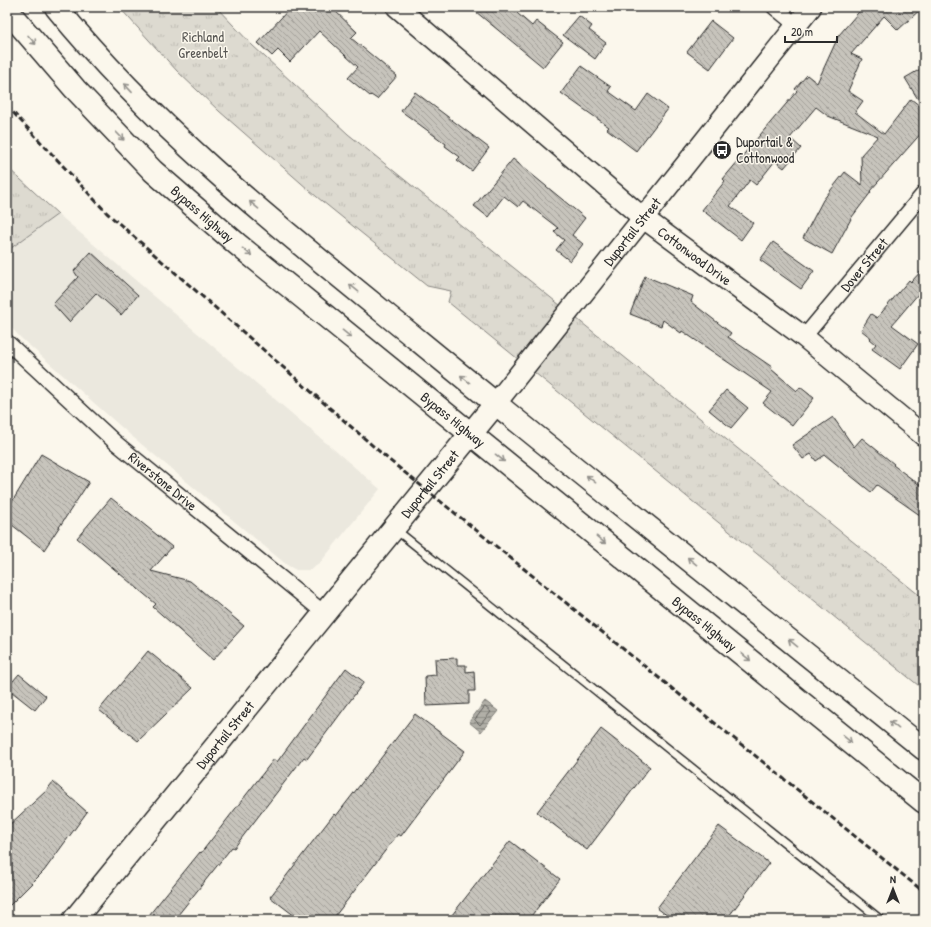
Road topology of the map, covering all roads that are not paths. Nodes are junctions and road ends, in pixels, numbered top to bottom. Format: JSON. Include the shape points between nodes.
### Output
{"nodes":[{"id":1,"x":56,"y":7,"type":"edge"},
{"id":2,"x":397,"y":7,"type":"edge"},
{"id":3,"x":774,"y":7,"type":"edge"},
{"id":4,"x":811,"y":7,"type":"edge"},
{"id":5,"x":7,"y":10,"type":"edge"},
{"id":6,"x":796,"y":25,"type":"junction"},
{"id":7,"x":924,"y":193,"type":"edge"},
{"id":8,"x":642,"y":217,"type":"junction"},
{"id":9,"x":804,"y":337,"type":"junction"},
{"id":10,"x":7,"y":342,"type":"edge"},
{"id":11,"x":496,"y":403,"type":"junction"},
{"id":12,"x":470,"y":434,"type":"junction"},
{"id":13,"x":924,"y":436,"type":"edge"},
{"id":14,"x":394,"y":528,"type":"junction"},
{"id":15,"x":324,"y":613,"type":"junction"},
{"id":16,"x":924,"y":749,"type":"edge"},
{"id":17,"x":924,"y":802,"type":"edge"},
{"id":18,"x":74,"y":920,"type":"edge"},
{"id":19,"x":881,"y":920,"type":"edge"}],
"edges":[{"from":11,"to":1,"type":"main road","one_way":true,"via":[[260,210],[187,146],[134,94]]},
{"from":2,"to":8,"type":"street","name":"Cottonwood Drive"},
{"from":3,"to":6,"type":"street"},
{"from":4,"to":6,"type":"street","name":"Duportail Street"},
{"from":5,"to":12,"type":"main road","name":"Bypass Highway","one_way":true,"via":[[75,89],[153,171],[237,244]]},
{"from":6,"to":8,"type":"street","name":"Duportail Street"},
{"from":7,"to":9,"type":"street","name":"Dover Street"},
{"from":8,"to":9,"type":"street","name":"Cottonwood Drive"},
{"from":8,"to":11,"type":"street","name":"Duportail Street"},
{"from":9,"to":13,"type":"street","name":"Cottonwood Drive"},
{"from":10,"to":15,"type":"street","name":"Riverstone Drive","via":[[116,443]]},
{"from":11,"to":12,"type":"main road","name":"Duportail Street"},
{"from":16,"to":11,"type":"main road","one_way":true},
{"from":12,"to":14,"type":"main road","name":"Duportail Street"},
{"from":12,"to":17,"type":"main road","name":"Bypass Highway","one_way":true},
{"from":14,"to":15,"type":"main road","name":"Duportail Street"},
{"from":14,"to":19,"type":"lane"},
{"from":15,"to":18,"type":"main road","name":"Duportail Street"}]}
